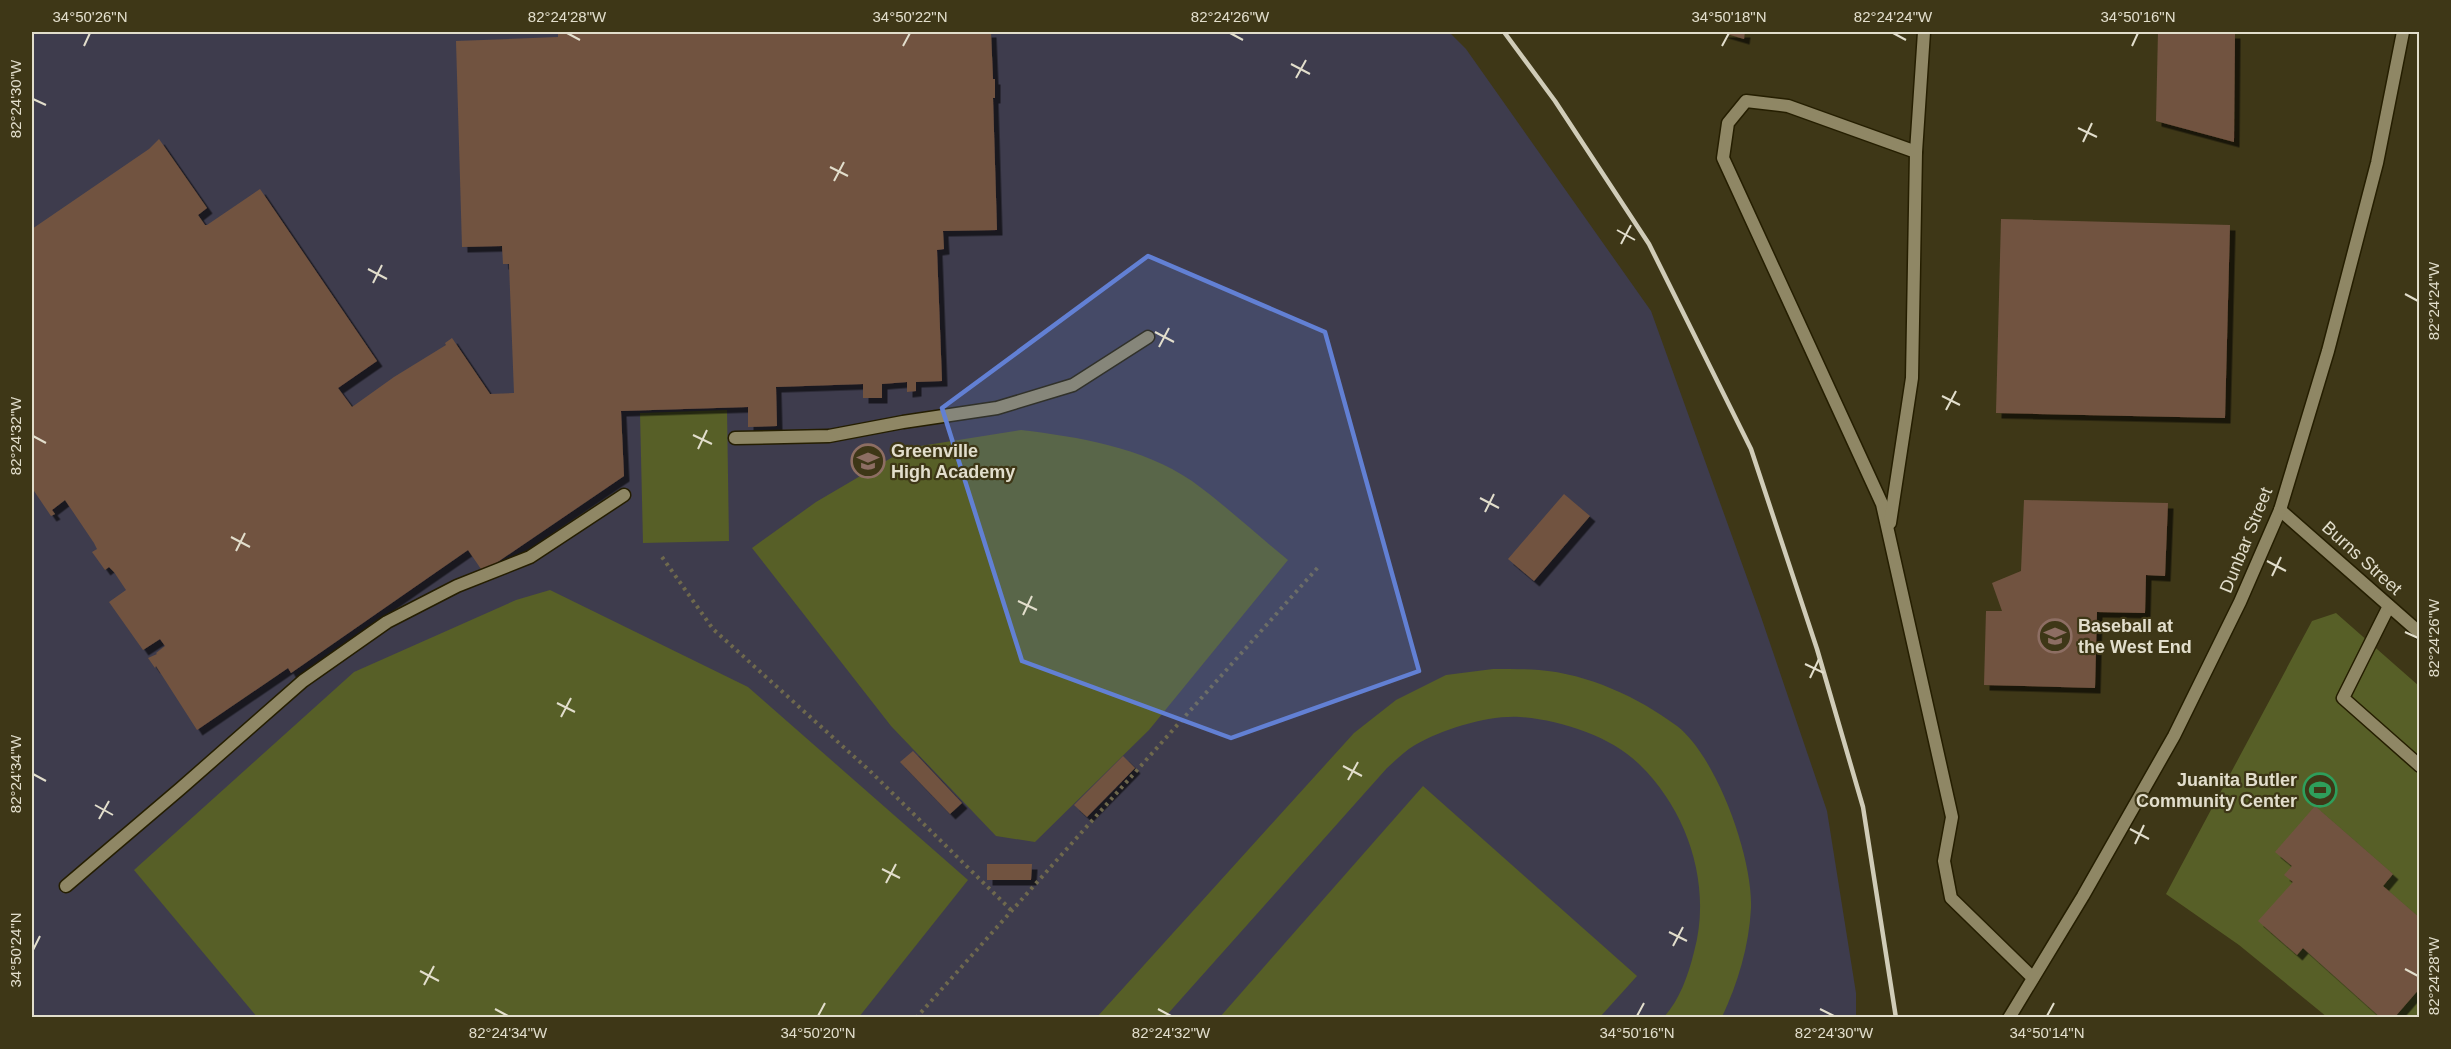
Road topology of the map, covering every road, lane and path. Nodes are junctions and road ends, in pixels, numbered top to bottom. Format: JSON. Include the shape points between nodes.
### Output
{"nodes":[{"id":1,"x":1924,"y":32,"type":"edge"},
{"id":2,"x":2403,"y":32,"type":"edge"},
{"id":3,"x":1916,"y":152,"type":"junction"},
{"id":4,"x":1148,"y":338,"type":"dead end"},
{"id":5,"x":735,"y":438,"type":"dead end"},
{"id":6,"x":624,"y":495,"type":"dead end"},
{"id":7,"x":2280,"y":510,"type":"junction"},
{"id":8,"x":1888,"y":530,"type":"junction"},
{"id":9,"x":662,"y":557,"type":"dead end"},
{"id":10,"x":1320,"y":565,"type":"dead end"},
{"id":11,"x":2389,"y":606,"type":"junction"},
{"id":12,"x":2420,"y":633,"type":"edge"},
{"id":13,"x":2420,"y":766,"type":"edge"},
{"id":14,"x":66,"y":885,"type":"dead end"},
{"id":15,"x":1012,"y":911,"type":"junction"},
{"id":16,"x":2033,"y":978,"type":"junction"},
{"id":17,"x":916,"y":1017,"type":"edge"},
{"id":18,"x":2009,"y":1017,"type":"edge"}],
"edges":[{"from":1,"to":3,"type":"street"},
{"from":2,"to":7,"type":"street","name":"Dunbar Street","via":[[2366,208]]},
{"from":3,"to":8,"type":"street","via":[[1912,378]]},
{"from":3,"to":8,"type":"street","via":[[1788,106],[1746,101],[1728,123],[1723,158],[1882,504]]},
{"from":4,"to":5,"type":"street","via":[[1073,385],[997,408],[829,436]]},
{"from":6,"to":14,"type":"street","via":[[530,557],[457,586],[387,622],[303,681]]},
{"from":7,"to":11,"type":"street","name":"Burns Street"},
{"from":7,"to":16,"type":"street","name":"Dunbar Street","via":[[2174,736]]},
{"from":8,"to":16,"type":"street","via":[[1952,817],[1944,861],[1951,898]]},
{"from":9,"to":15,"type":"path","via":[[712,629],[870,771]]},
{"from":10,"to":15,"type":"path"},
{"from":11,"to":12,"type":"street","name":"Burns Street"},
{"from":11,"to":13,"type":"street","via":[[2343,698]]},
{"from":15,"to":17,"type":"path"},
{"from":16,"to":18,"type":"street","name":"Dunbar Street"}]}
